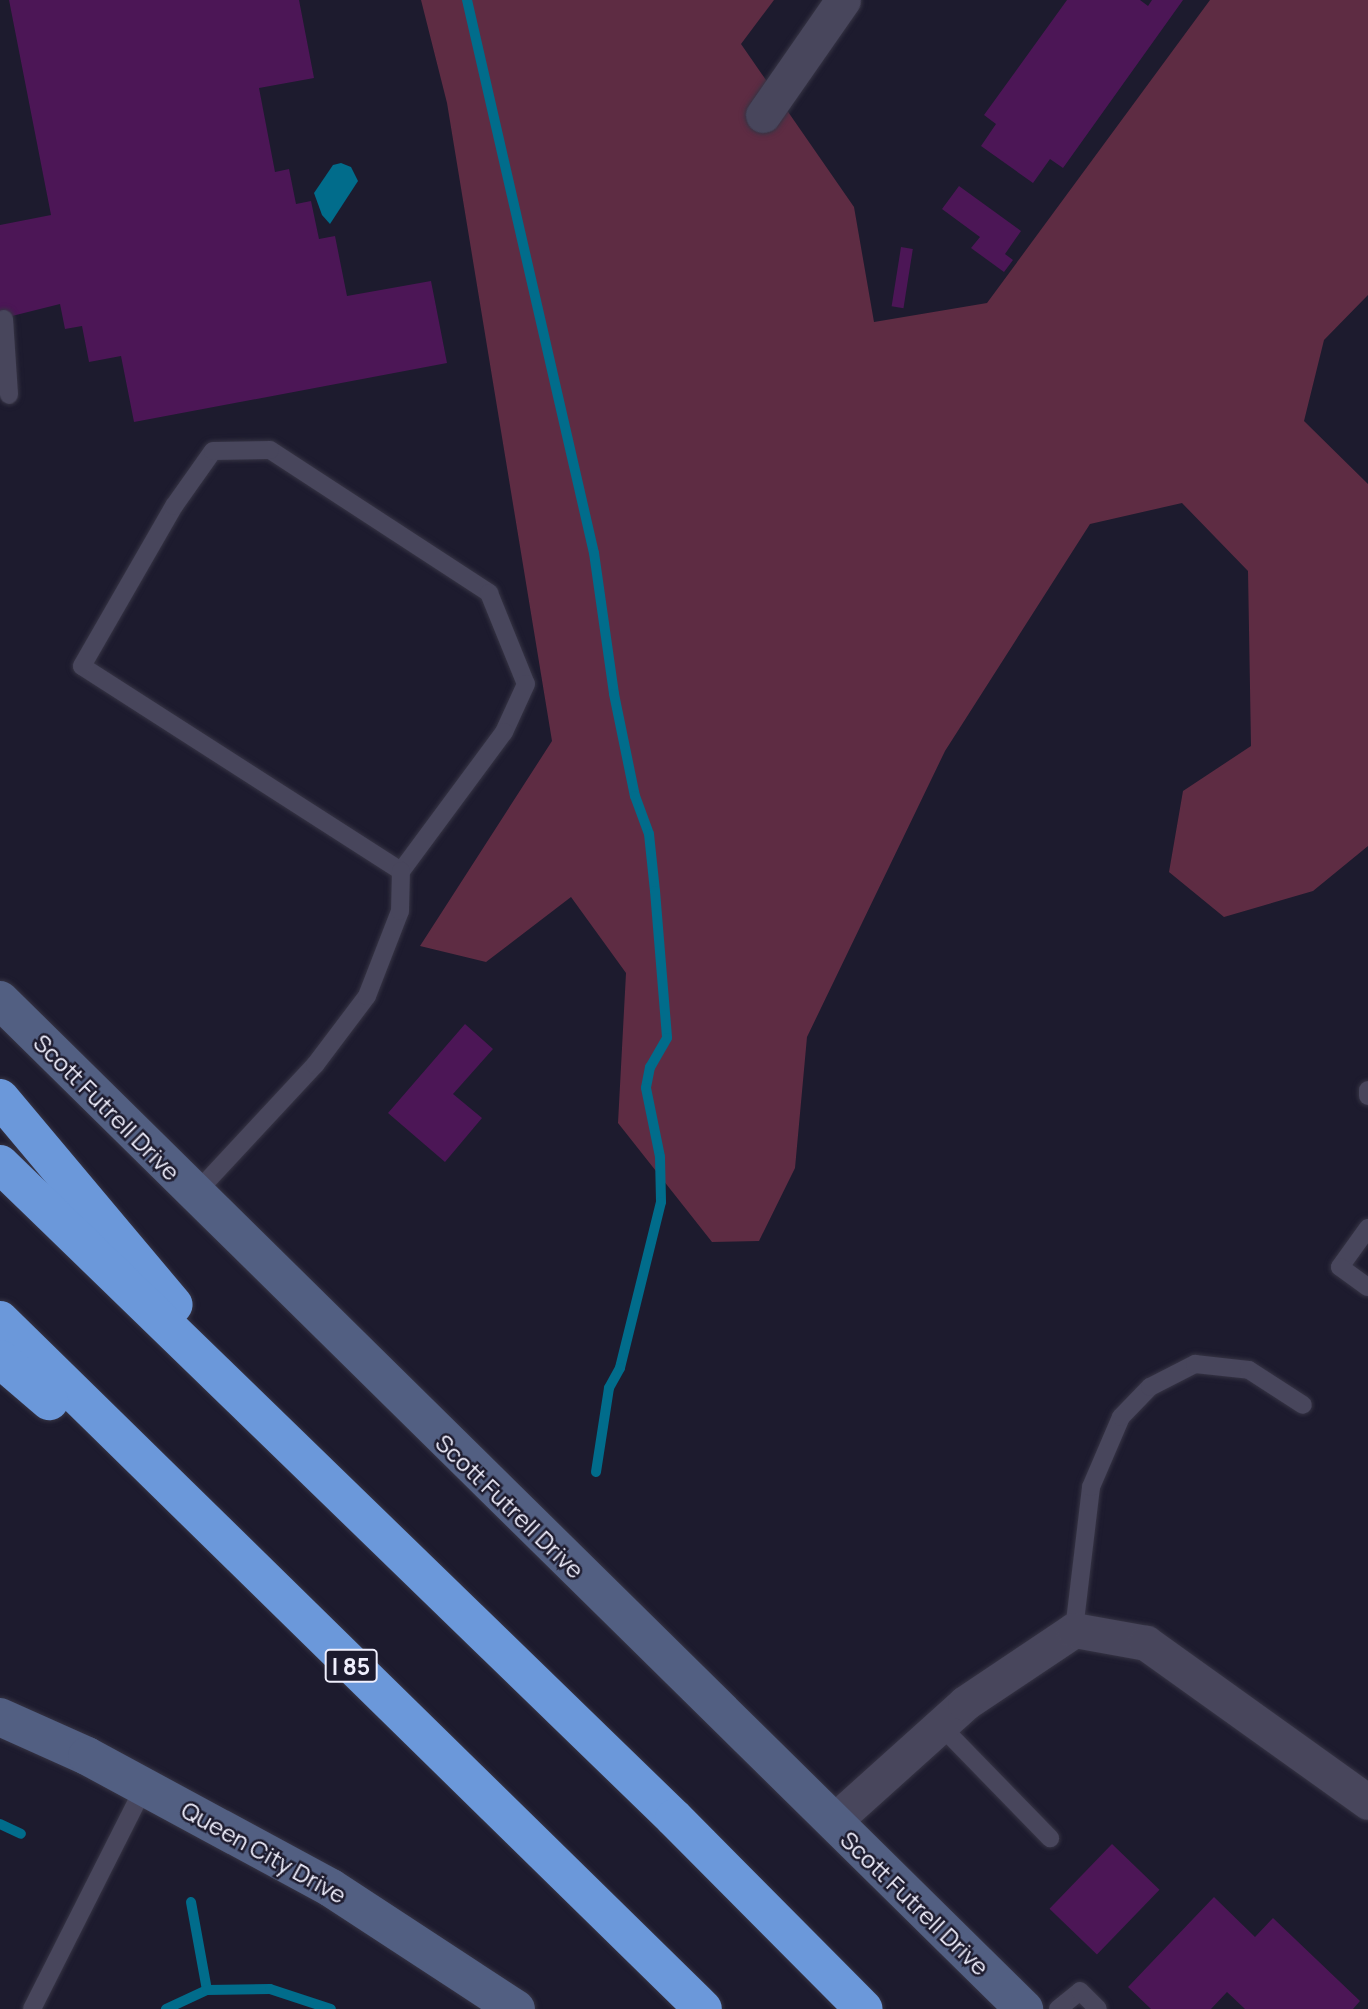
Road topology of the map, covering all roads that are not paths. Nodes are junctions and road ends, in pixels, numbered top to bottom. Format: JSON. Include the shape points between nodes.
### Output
{"nodes":[{"id":1,"x":843,"y":0,"type":"edge"},
{"id":2,"x":763,"y":115,"type":"dead end"},
{"id":3,"x":4,"y":319,"type":"dead end"},
{"id":4,"x":9,"y":395,"type":"dead end"},
{"id":5,"x":401,"y":871,"type":"junction"},
{"id":6,"x":0,"y":1000,"type":"edge"},
{"id":7,"x":1368,"y":1090,"type":"edge"},
{"id":8,"x":1368,"y":1096,"type":"edge"},
{"id":9,"x":0,"y":1098,"type":"edge"},
{"id":10,"x":0,"y":1164,"type":"edge"},
{"id":11,"x":194,"y":1195,"type":"junction"},
{"id":12,"x":1368,"y":1228,"type":"edge"},
{"id":13,"x":1368,"y":1287,"type":"edge"},
{"id":14,"x":0,"y":1320,"type":"edge"},
{"id":15,"x":0,"y":1359,"type":"edge"},
{"id":16,"x":1303,"y":1405,"type":"dead end"},
{"id":17,"x":284,"y":1444,"type":"junction"},
{"id":18,"x":311,"y":1627,"type":"junction"},
{"id":19,"x":1074,"y":1630,"type":"junction"},
{"id":20,"x":0,"y":1717,"type":"edge"},
{"id":21,"x":940,"y":1725,"type":"junction"},
{"id":22,"x":144,"y":1787,"type":"junction"},
{"id":23,"x":1368,"y":1802,"type":"edge"},
{"id":24,"x":832,"y":1822,"type":"junction"},
{"id":25,"x":1050,"y":1838,"type":"dead end"},
{"id":26,"x":32,"y":2009,"type":"edge"},
{"id":27,"x":516,"y":2009,"type":"edge"},
{"id":28,"x":704,"y":2009,"type":"edge"},
{"id":29,"x":864,"y":2009,"type":"edge"},
{"id":30,"x":1024,"y":2009,"type":"edge"},
{"id":31,"x":1058,"y":2009,"type":"edge"},
{"id":32,"x":1098,"y":2009,"type":"edge"}],
"edges":[{"from":1,"to":2,"type":"street"},
{"from":3,"to":4,"type":"lane"},
{"from":5,"to":5,"type":"lane","via":[[504,732],[526,684],[489,593],[270,450],[213,451],[174,506],[82,666]]},
{"from":5,"to":11,"type":"lane","via":[[400,911],[367,996],[314,1065]]},
{"from":6,"to":11,"type":"street","name":"Scott Futrell Drive"},
{"from":7,"to":8,"type":"lane"},
{"from":9,"to":17,"type":"highway"},
{"from":10,"to":17,"type":"highway"},
{"from":11,"to":24,"type":"street","name":"Scott Futrell Drive"},
{"from":12,"to":13,"type":"lane","via":[[1340,1267]]},
{"from":14,"to":18,"type":"highway","number":"I 85"},
{"from":15,"to":18,"type":"highway"},
{"from":16,"to":19,"type":"lane","via":[[1249,1370],[1195,1364],[1150,1387],[1121,1418],[1091,1487]]},
{"from":17,"to":29,"type":"highway","via":[[381,1531]]},
{"from":18,"to":28,"type":"highway","number":"I 85"},
{"from":19,"to":21,"type":"street"},
{"from":19,"to":23,"type":"street","via":[[1146,1643]]},
{"from":20,"to":22,"type":"street","name":"Queen City Drive"},
{"from":21,"to":24,"type":"street"},
{"from":21,"to":25,"type":"lane"},
{"from":22,"to":26,"type":"lane"},
{"from":22,"to":27,"type":"street","name":"Queen City Drive","via":[[331,1888]]},
{"from":24,"to":30,"type":"street","name":"Scott Futrell Drive"},
{"from":31,"to":32,"type":"lane","via":[[1080,1991]]}]}
